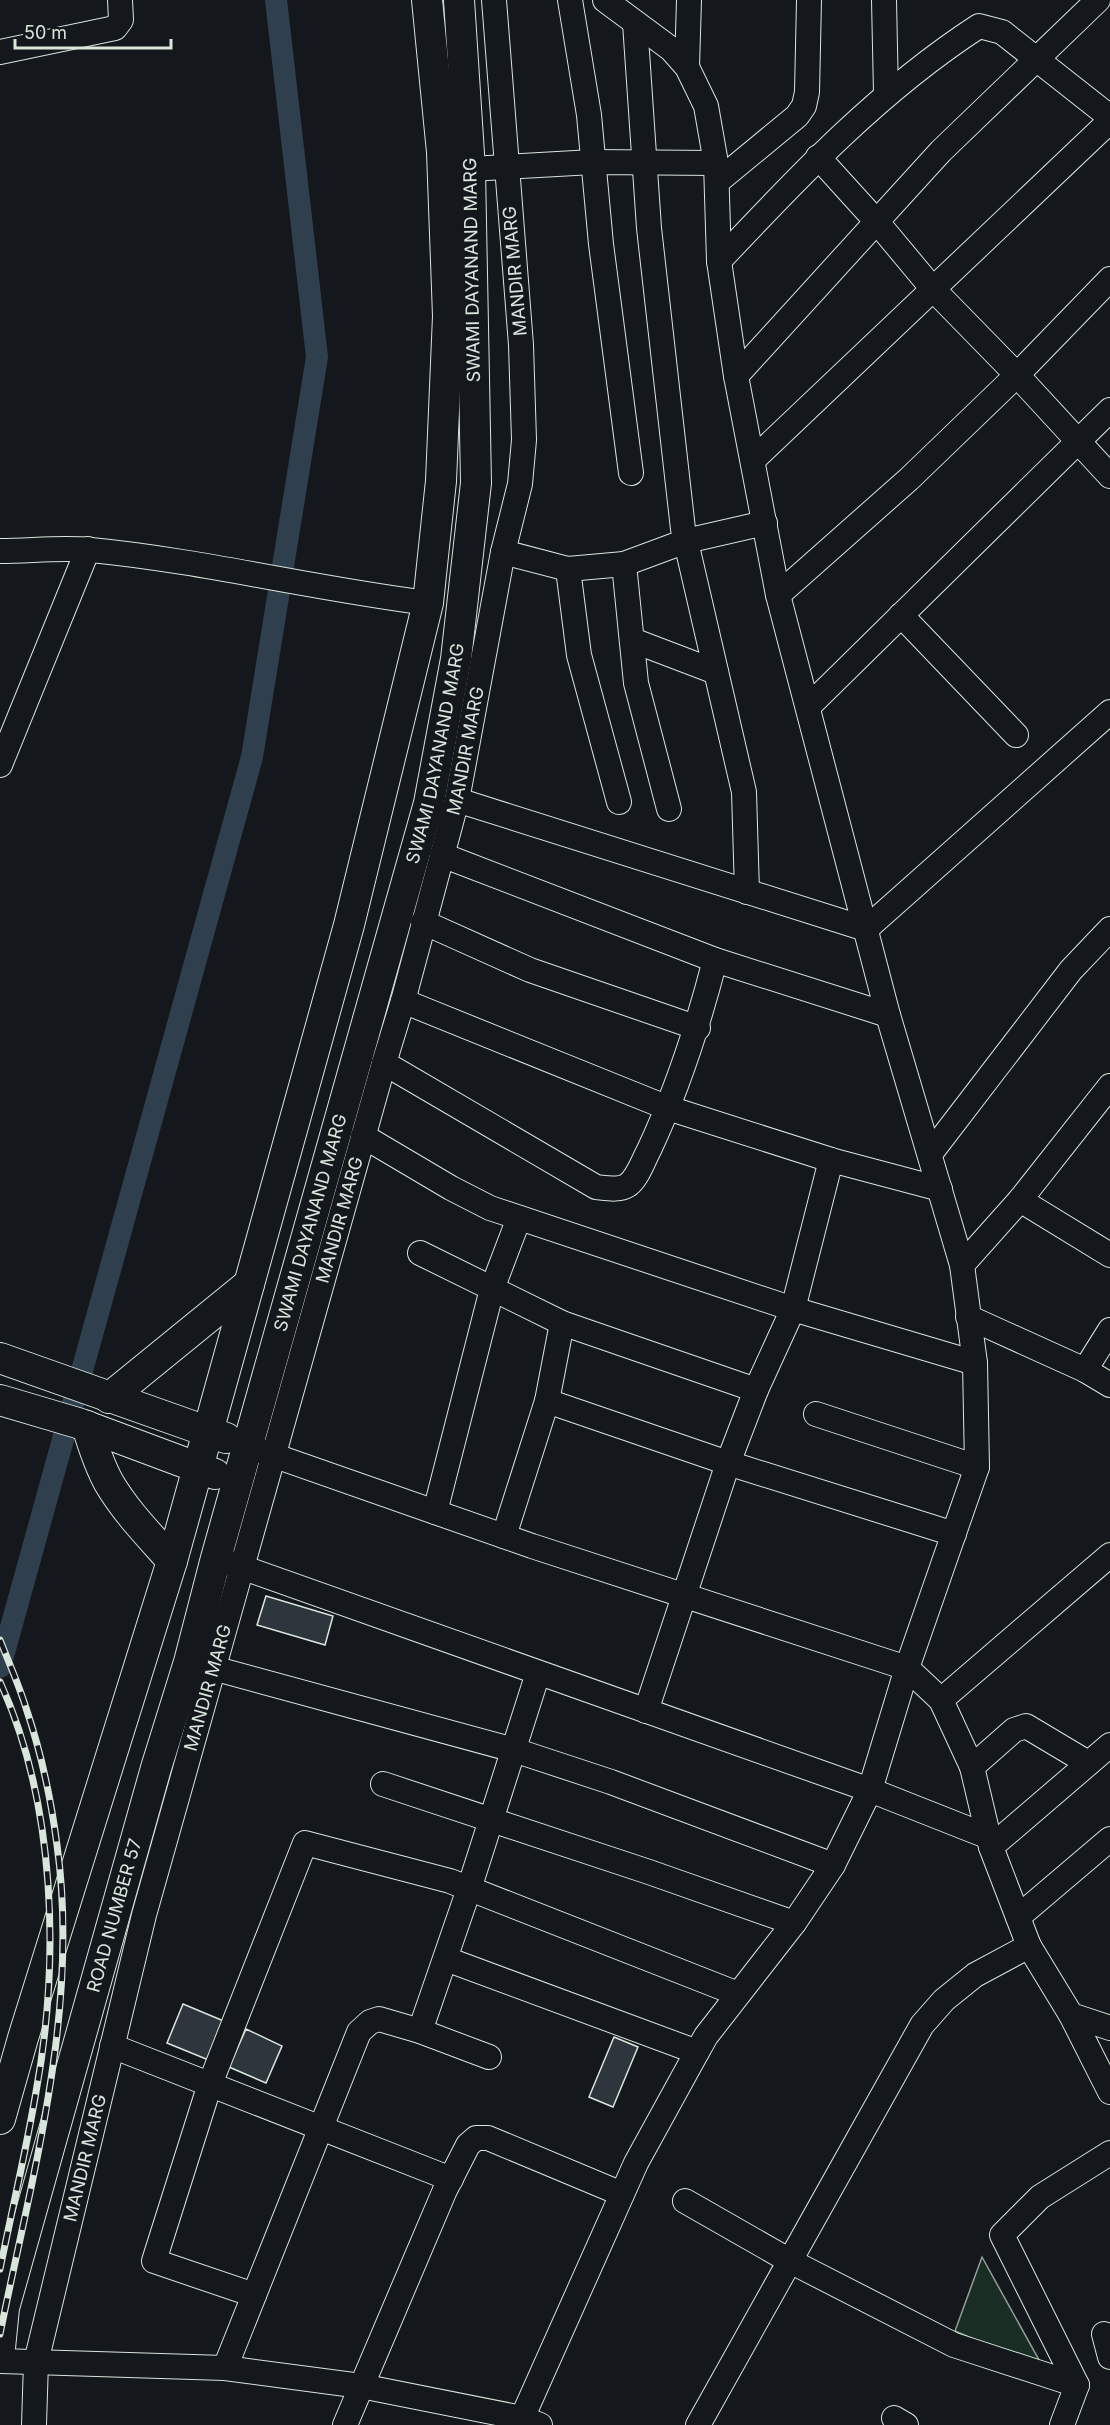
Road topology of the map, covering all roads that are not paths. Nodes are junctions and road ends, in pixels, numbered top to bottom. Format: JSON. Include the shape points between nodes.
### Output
{"nodes":[{"id":1,"x":120,"y":0,"type":"edge"},
{"id":2,"x":427,"y":0,"type":"edge"},
{"id":3,"x":459,"y":0,"type":"edge"},
{"id":4,"x":494,"y":0,"type":"edge"},
{"id":5,"x":570,"y":0,"type":"edge"},
{"id":6,"x":605,"y":0,"type":"edge"},
{"id":7,"x":689,"y":0,"type":"edge"},
{"id":8,"x":809,"y":0,"type":"edge"},
{"id":9,"x":884,"y":0,"type":"edge"},
{"id":10,"x":1098,"y":0,"type":"edge"},
{"id":11,"x":635,"y":23,"type":"junction"},
{"id":12,"x":0,"y":52,"type":"edge"},
{"id":13,"x":1036,"y":58,"type":"junction"},
{"id":14,"x":687,"y":67,"type":"junction"},
{"id":15,"x":886,"y":94,"type":"junction"},
{"id":16,"x":1110,"y":119,"type":"edge"},
{"id":17,"x":818,"y":157,"type":"junction"},
{"id":18,"x":593,"y":162,"type":"junction"},
{"id":19,"x":644,"y":164,"type":"junction"},
{"id":20,"x":506,"y":166,"type":"junction"},
{"id":21,"x":470,"y":169,"type":"junction"},
{"id":22,"x":717,"y":173,"type":"junction"},
{"id":23,"x":877,"y":222,"type":"junction"},
{"id":24,"x":719,"y":261,"type":"junction"},
{"id":25,"x":1110,"y":279,"type":"edge"},
{"id":26,"x":932,"y":288,"type":"junction"},
{"id":27,"x":1017,"y":375,"type":"junction"},
{"id":28,"x":736,"y":376,"type":"junction"},
{"id":29,"x":1110,"y":410,"type":"edge"},
{"id":30,"x":1078,"y":441,"type":"junction"},
{"id":31,"x":754,"y":459,"type":"junction"},
{"id":32,"x":631,"y":473,"type":"dead end"},
{"id":33,"x":1110,"y":476,"type":"edge"},
{"id":34,"x":765,"y":523,"type":"junction"},
{"id":35,"x":686,"y":541,"type":"junction"},
{"id":36,"x":88,"y":549,"type":"junction"},
{"id":37,"x":0,"y":551,"type":"edge"},
{"id":38,"x":503,"y":552,"type":"junction"},
{"id":39,"x":624,"y":564,"type":"junction"},
{"id":40,"x":568,"y":569,"type":"junction"},
{"id":41,"x":778,"y":595,"type":"junction"},
{"id":42,"x":428,"y":603,"type":"junction"},
{"id":43,"x":901,"y":615,"type":"junction"},
{"id":44,"x":632,"y":640,"type":"junction"},
{"id":45,"x":716,"y":672,"type":"junction"},
{"id":46,"x":808,"y":707,"type":"junction"},
{"id":47,"x":1110,"y":712,"type":"edge"},
{"id":48,"x":1016,"y":735,"type":"dead end"},
{"id":49,"x":0,"y":765,"type":"edge"},
{"id":50,"x":457,"y":800,"type":"junction"},
{"id":51,"x":619,"y":802,"type":"dead end"},
{"id":52,"x":669,"y":809,"type":"dead end"},
{"id":53,"x":442,"y":855,"type":"junction"},
{"id":54,"x":747,"y":892,"type":"junction"},
{"id":55,"x":423,"y":922,"type":"junction"},
{"id":56,"x":867,"y":929,"type":"junction"},
{"id":57,"x":1110,"y":929,"type":"edge"},
{"id":58,"x":715,"y":960,"type":"junction"},
{"id":59,"x":403,"y":1001,"type":"junction"},
{"id":60,"x":888,"y":1016,"type":"junction"},
{"id":61,"x":698,"y":1028,"type":"junction"},
{"id":62,"x":384,"y":1064,"type":"junction"},
{"id":63,"x":1110,"y":1086,"type":"edge"},
{"id":64,"x":669,"y":1108,"type":"junction"},
{"id":65,"x":363,"y":1136,"type":"junction"},
{"id":66,"x":930,"y":1154,"type":"junction"},
{"id":67,"x":831,"y":1160,"type":"junction"},
{"id":68,"x":940,"y":1189,"type":"junction"},
{"id":69,"x":1020,"y":1200,"type":"junction"},
{"id":70,"x":519,"y":1218,"type":"junction"},
{"id":71,"x":420,"y":1253,"type":"dead end"},
{"id":72,"x":1110,"y":1255,"type":"edge"},
{"id":73,"x":962,"y":1265,"type":"junction"},
{"id":74,"x":249,"y":1284,"type":"junction"},
{"id":75,"x":492,"y":1289,"type":"junction"},
{"id":76,"x":793,"y":1309,"type":"junction"},
{"id":77,"x":968,"y":1317,"type":"junction"},
{"id":78,"x":562,"y":1323,"type":"junction"},
{"id":79,"x":1110,"y":1330,"type":"edge"},
{"id":80,"x":0,"y":1358,"type":"edge"},
{"id":81,"x":975,"y":1363,"type":"junction"},
{"id":82,"x":1085,"y":1370,"type":"junction"},
{"id":83,"x":1110,"y":1385,"type":"edge"},
{"id":84,"x":756,"y":1389,"type":"junction"},
{"id":85,"x":109,"y":1398,"type":"junction"},
{"id":86,"x":0,"y":1400,"type":"edge"},
{"id":87,"x":547,"y":1401,"type":"junction"},
{"id":88,"x":816,"y":1414,"type":"dead end"},
{"id":89,"x":84,"y":1425,"type":"junction"},
{"id":90,"x":208,"y":1432,"type":"junction"},
{"id":91,"x":261,"y":1450,"type":"junction"},
{"id":92,"x":728,"y":1463,"type":"junction"},
{"id":93,"x":977,"y":1467,"type":"junction"},
{"id":94,"x":198,"y":1468,"type":"junction"},
{"id":95,"x":237,"y":1482,"type":"junction"},
{"id":96,"x":435,"y":1512,"type":"junction"},
{"id":97,"x":954,"y":1534,"type":"junction"},
{"id":98,"x":504,"y":1536,"type":"junction"},
{"id":99,"x":1110,"y":1555,"type":"edge"},
{"id":100,"x":172,"y":1561,"type":"junction"},
{"id":101,"x":229,"y":1563,"type":"junction"},
{"id":102,"x":684,"y":1595,"type":"junction"},
{"id":103,"x":201,"y":1665,"type":"junction"},
{"id":104,"x":907,"y":1668,"type":"junction"},
{"id":105,"x":538,"y":1673,"type":"junction"},
{"id":106,"x":941,"y":1700,"type":"junction"},
{"id":107,"x":646,"y":1711,"type":"junction"},
{"id":108,"x":1110,"y":1745,"type":"edge"},
{"id":109,"x":514,"y":1750,"type":"junction"},
{"id":110,"x":1088,"y":1763,"type":"junction"},
{"id":111,"x":972,"y":1767,"type":"junction"},
{"id":112,"x":383,"y":1784,"type":"dead end"},
{"id":113,"x":870,"y":1790,"type":"junction"},
{"id":114,"x":490,"y":1819,"type":"junction"},
{"id":115,"x":1110,"y":1839,"type":"edge"},
{"id":116,"x":990,"y":1842,"type":"junction"},
{"id":117,"x":833,"y":1865,"type":"junction"},
{"id":118,"x":469,"y":1889,"type":"junction"},
{"id":119,"x":1018,"y":1917,"type":"junction"},
{"id":120,"x":794,"y":1923,"type":"junction"},
{"id":121,"x":1029,"y":1946,"type":"junction"},
{"id":122,"x":446,"y":1959,"type":"junction"},
{"id":123,"x":738,"y":1994,"type":"junction"},
{"id":124,"x":1071,"y":2015,"type":"junction"},
{"id":125,"x":1110,"y":2028,"type":"edge"},
{"id":126,"x":420,"y":2031,"type":"junction"},
{"id":127,"x":112,"y":2046,"type":"junction"},
{"id":128,"x":697,"y":2052,"type":"junction"},
{"id":129,"x":489,"y":2057,"type":"dead end"},
{"id":130,"x":210,"y":2084,"type":"junction"},
{"id":131,"x":1110,"y":2092,"type":"edge"},
{"id":132,"x":0,"y":2119,"type":"edge"},
{"id":133,"x":321,"y":2128,"type":"junction"},
{"id":134,"x":1110,"y":2153,"type":"edge"},
{"id":135,"x":451,"y":2179,"type":"junction"},
{"id":136,"x":622,"y":2194,"type":"junction"},
{"id":137,"x":685,"y":2201,"type":"dead end"},
{"id":138,"x":790,"y":2261,"type":"junction"},
{"id":139,"x":254,"y":2295,"type":"junction"},
{"id":140,"x":0,"y":2348,"type":"edge"},
{"id":141,"x":0,"y":2361,"type":"edge"},
{"id":142,"x":36,"y":2362,"type":"junction"},
{"id":143,"x":225,"y":2368,"type":"junction"},
{"id":144,"x":1077,"y":2385,"type":"junction"},
{"id":145,"x":361,"y":2386,"type":"junction"},
{"id":146,"x":527,"y":2423,"type":"edge"},
{"id":147,"x":33,"y":2425,"type":"edge"},
{"id":148,"x":345,"y":2425,"type":"edge"},
{"id":149,"x":698,"y":2425,"type":"edge"},
{"id":150,"x":1062,"y":2425,"type":"edge"}],
"edges":[{"from":1,"to":12,"type":"street","via":[[121,20],[115,28]]},
{"from":2,"to":42,"type":"main road","name":"SWAMI DAYANAND MARG","via":[[442,152],[448,316],[441,481]]},
{"from":3,"to":21,"type":"main road","name":"SWAMI DAYANAND MARG"},
{"from":4,"to":20,"type":"street","name":"MANDIR MARG"},
{"from":5,"to":18,"type":"street"},
{"from":6,"to":11,"type":"street"},
{"from":7,"to":14,"type":"street"},
{"from":8,"to":22,"type":"street","via":[[804,106],[787,125]]},
{"from":9,"to":15,"type":"street"},
{"from":10,"to":13,"type":"street"},
{"from":11,"to":14,"type":"street"},
{"from":11,"to":19,"type":"street"},
{"from":13,"to":15,"type":"street","via":[[1002,32],[979,26]]},
{"from":13,"to":16,"type":"street"},
{"from":13,"to":23,"type":"street","via":[[941,151]]},
{"from":14,"to":22,"type":"street","via":[[706,106]]},
{"from":15,"to":17,"type":"street"},
{"from":16,"to":26,"type":"street"},
{"from":17,"to":23,"type":"street"},
{"from":17,"to":24,"type":"street"},
{"from":18,"to":19,"type":"street"},
{"from":18,"to":20,"type":"street"},
{"from":18,"to":32,"type":"street"},
{"from":19,"to":22,"type":"street"},
{"from":19,"to":35,"type":"street"},
{"from":20,"to":21,"type":"street"},
{"from":20,"to":38,"type":"street","name":"MANDIR MARG","via":[[521,345],[524,440],[520,484]]},
{"from":21,"to":91,"type":"main road","name":"SWAMI DAYANAND MARG","via":[[476,483],[456,659],[429,803]]},
{"from":22,"to":24,"type":"street"},
{"from":23,"to":26,"type":"street"},
{"from":23,"to":28,"type":"street"},
{"from":24,"to":28,"type":"street"},
{"from":25,"to":27,"type":"street"},
{"from":26,"to":27,"type":"street"},
{"from":26,"to":31,"type":"street"},
{"from":27,"to":30,"type":"street"},
{"from":27,"to":41,"type":"street","via":[[909,479]]},
{"from":28,"to":31,"type":"street"},
{"from":29,"to":30,"type":"street"},
{"from":30,"to":33,"type":"street"},
{"from":30,"to":43,"type":"street"},
{"from":31,"to":34,"type":"street"},
{"from":34,"to":35,"type":"street"},
{"from":34,"to":41,"type":"street"},
{"from":35,"to":39,"type":"street"},
{"from":35,"to":45,"type":"street"},
{"from":36,"to":37,"type":"street"},
{"from":36,"to":42,"type":"street","via":[[204,564]]},
{"from":36,"to":49,"type":"street"},
{"from":38,"to":40,"type":"street"},
{"from":38,"to":50,"type":"street","name":"MANDIR MARG"},
{"from":39,"to":40,"type":"street"},
{"from":39,"to":44,"type":"street"},
{"from":40,"to":51,"type":"street","via":[[579,655]]},
{"from":41,"to":46,"type":"street"},
{"from":42,"to":74,"type":"main road","name":"SWAMI DAYANAND MARG","via":[[348,925]]},
{"from":43,"to":46,"type":"street"},
{"from":43,"to":48,"type":"street"},
{"from":44,"to":45,"type":"street"},
{"from":44,"to":52,"type":"street","via":[[636,684]]},
{"from":45,"to":54,"type":"street","via":[[744,792]]},
{"from":46,"to":56,"type":"street"},
{"from":47,"to":56,"type":"street"},
{"from":50,"to":53,"type":"street","name":"MANDIR MARG"},
{"from":50,"to":54,"type":"street"},
{"from":53,"to":55,"type":"street","name":"MANDIR MARG"},
{"from":53,"to":58,"type":"street"},
{"from":54,"to":56,"type":"street"},
{"from":55,"to":59,"type":"street","name":"MANDIR MARG"},
{"from":55,"to":61,"type":"street","via":[[530,970]]},
{"from":56,"to":60,"type":"street"},
{"from":57,"to":66,"type":"street","via":[[1071,970]]},
{"from":58,"to":60,"type":"street"},
{"from":58,"to":61,"type":"street"},
{"from":59,"to":62,"type":"street","name":"MANDIR MARG"},
{"from":59,"to":64,"type":"street"},
{"from":60,"to":66,"type":"street"},
{"from":61,"to":64,"type":"street"},
{"from":62,"to":64,"type":"street","via":[[596,1187],[614,1189],[627,1185],[637,1174]]},
{"from":62,"to":65,"type":"street","name":"MANDIR MARG"},
{"from":63,"to":69,"type":"street"},
{"from":64,"to":67,"type":"street"},
{"from":65,"to":70,"type":"street","via":[[451,1188]]},
{"from":65,"to":91,"type":"street","name":"MANDIR MARG"},
{"from":66,"to":68,"type":"street"},
{"from":67,"to":68,"type":"street"},
{"from":67,"to":76,"type":"street"},
{"from":68,"to":73,"type":"street"},
{"from":69,"to":72,"type":"street"},
{"from":69,"to":73,"type":"street"},
{"from":70,"to":75,"type":"street"},
{"from":70,"to":76,"type":"street"},
{"from":71,"to":75,"type":"street"},
{"from":73,"to":77,"type":"street"},
{"from":74,"to":85,"type":"main road"},
{"from":74,"to":90,"type":"main road","name":"SWAMI DAYANAND MARG"},
{"from":75,"to":78,"type":"street"},
{"from":75,"to":96,"type":"street"},
{"from":76,"to":81,"type":"street"},
{"from":76,"to":84,"type":"street"},
{"from":77,"to":81,"type":"street"},
{"from":77,"to":82,"type":"street"},
{"from":78,"to":84,"type":"street"},
{"from":78,"to":87,"type":"street"},
{"from":79,"to":82,"type":"street"},
{"from":80,"to":85,"type":"main road"},
{"from":81,"to":93,"type":"street"},
{"from":82,"to":83,"type":"street"},
{"from":84,"to":92,"type":"street"},
{"from":85,"to":90,"type":"main road"},
{"from":86,"to":89,"type":"main road"},
{"from":87,"to":92,"type":"street"},
{"from":87,"to":98,"type":"street"},
{"from":88,"to":93,"type":"street"},
{"from":89,"to":94,"type":"main road"},
{"from":89,"to":100,"type":"main road","via":[[110,1485]]},
{"from":90,"to":91,"type":"main road"},
{"from":90,"to":94,"type":"main road","name":"SWAMI DAYANAND MARG"},
{"from":91,"to":95,"type":"main road","name":"SWAMI DAYANAND MARG"},
{"from":91,"to":96,"type":"street"},
{"from":91,"to":101,"type":"street","name":"MANDIR MARG"},
{"from":92,"to":97,"type":"street"},
{"from":92,"to":102,"type":"street"},
{"from":93,"to":97,"type":"street"},
{"from":94,"to":95,"type":"main road"},
{"from":94,"to":100,"type":"main road"},
{"from":95,"to":101,"type":"main road","name":"ROAD NUMBER 57"},
{"from":96,"to":98,"type":"street"},
{"from":97,"to":104,"type":"street"},
{"from":98,"to":102,"type":"street"},
{"from":99,"to":106,"type":"street"},
{"from":100,"to":132,"type":"main road"},
{"from":101,"to":103,"type":"main road","name":"ROAD NUMBER 57"},
{"from":101,"to":105,"type":"street"},
{"from":102,"to":104,"type":"street"},
{"from":102,"to":107,"type":"street"},
{"from":103,"to":109,"type":"street"},
{"from":103,"to":127,"type":"street","name":"MANDIR MARG"},
{"from":103,"to":140,"type":"main road","name":"ROAD NUMBER 57","via":[[156,1768],[4,2308]]},
{"from":104,"to":106,"type":"street"},
{"from":104,"to":113,"type":"street"},
{"from":105,"to":107,"type":"street"},
{"from":105,"to":109,"type":"street"},
{"from":106,"to":111,"type":"street"},
{"from":107,"to":113,"type":"street"},
{"from":108,"to":110,"type":"street"},
{"from":109,"to":114,"type":"street"},
{"from":109,"to":117,"type":"street"},
{"from":110,"to":111,"type":"street","via":[[1026,1726],[1014,1730]]},
{"from":110,"to":116,"type":"street"},
{"from":111,"to":116,"type":"street"},
{"from":112,"to":114,"type":"street"},
{"from":113,"to":116,"type":"street"},
{"from":113,"to":117,"type":"street"},
{"from":114,"to":118,"type":"street"},
{"from":114,"to":120,"type":"street"},
{"from":115,"to":119,"type":"street"},
{"from":116,"to":119,"type":"street"},
{"from":117,"to":120,"type":"street"},
{"from":118,"to":122,"type":"street"},
{"from":118,"to":123,"type":"street"},
{"from":118,"to":130,"type":"street","via":[[305,1844]]},
{"from":119,"to":121,"type":"street"},
{"from":120,"to":123,"type":"street"},
{"from":121,"to":124,"type":"street"},
{"from":121,"to":138,"type":"street","via":[[975,1975],[944,2000],[922,2025]]},
{"from":122,"to":126,"type":"street"},
{"from":122,"to":128,"type":"street"},
{"from":123,"to":128,"type":"street"},
{"from":124,"to":125,"type":"street"},
{"from":124,"to":131,"type":"street"},
{"from":126,"to":129,"type":"street"},
{"from":126,"to":133,"type":"street","via":[[379,2019],[359,2032]]},
{"from":127,"to":130,"type":"street"},
{"from":127,"to":142,"type":"street","name":"MANDIR MARG"},
{"from":128,"to":136,"type":"street"},
{"from":130,"to":133,"type":"street"},
{"from":130,"to":139,"type":"street","via":[[154,2261]]},
{"from":133,"to":135,"type":"street"},
{"from":133,"to":139,"type":"street"},
{"from":134,"to":144,"type":"street","via":[[1040,2197],[1002,2235]]},
{"from":135,"to":136,"type":"street","via":[[468,2145],[476,2138],[488,2138]]},
{"from":135,"to":145,"type":"street"},
{"from":136,"to":146,"type":"street"},
{"from":137,"to":138,"type":"street"},
{"from":138,"to":144,"type":"street","via":[[954,2345]]},
{"from":138,"to":149,"type":"street"},
{"from":139,"to":143,"type":"street"},
{"from":141,"to":142,"type":"street"},
{"from":142,"to":143,"type":"street"},
{"from":142,"to":147,"type":"street","name":"MANDIR MARG"},
{"from":143,"to":145,"type":"street"},
{"from":144,"to":150,"type":"street"},
{"from":145,"to":146,"type":"street"},
{"from":145,"to":148,"type":"street"}]}
